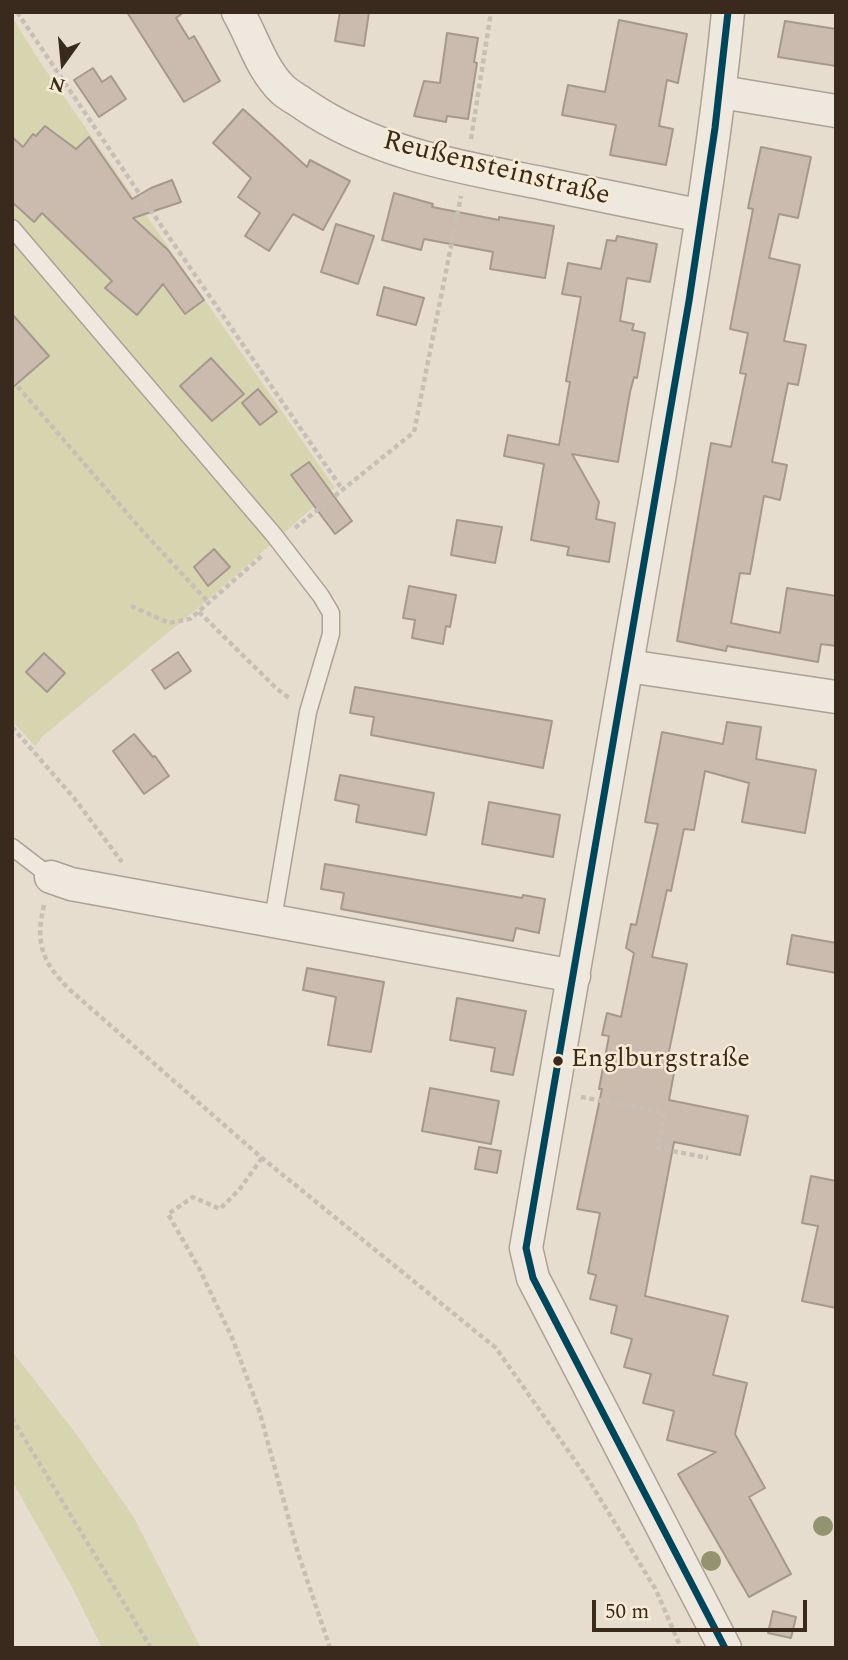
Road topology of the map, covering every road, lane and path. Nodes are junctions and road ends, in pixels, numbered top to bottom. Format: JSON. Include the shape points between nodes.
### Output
{"nodes":[{"id":1,"x":18,"y":12,"type":"edge"},
{"id":2,"x":491,"y":12,"type":"edge"},
{"id":3,"x":728,"y":12,"type":"edge"},
{"id":4,"x":250,"y":20,"type":"edge"},
{"id":5,"x":720,"y":92,"type":"junction"},
{"id":6,"x":836,"y":111,"type":"edge"},
{"id":7,"x":467,"y":169,"type":"junction"},
{"id":8,"x":702,"y":216,"type":"junction"},
{"id":9,"x":12,"y":228,"type":"edge"},
{"id":10,"x":12,"y":380,"type":"edge"},
{"id":11,"x":342,"y":489,"type":"junction"},
{"id":12,"x":279,"y":541,"type":"junction"},
{"id":13,"x":209,"y":603,"type":"junction"},
{"id":14,"x":131,"y":606,"type":"dead end"},
{"id":15,"x":199,"y":612,"type":"junction"},
{"id":16,"x":628,"y":666,"type":"junction"},
{"id":17,"x":836,"y":697,"type":"edge"},
{"id":18,"x":308,"y":712,"type":"junction"},
{"id":19,"x":12,"y":727,"type":"edge"},
{"id":20,"x":12,"y":847,"type":"edge"},
{"id":21,"x":51,"y":877,"type":"junction"},
{"id":22,"x":149,"y":898,"type":"junction"},
{"id":23,"x":273,"y":919,"type":"junction"},
{"id":24,"x":574,"y":976,"type":"junction"},
{"id":25,"x":553,"y":1093,"type":"junction"},
{"id":26,"x":708,"y":1157,"type":"dead end"},
{"id":27,"x":262,"y":1158,"type":"junction"},
{"id":28,"x":12,"y":1418,"type":"edge"},
{"id":29,"x":151,"y":1648,"type":"edge"},
{"id":30,"x":330,"y":1648,"type":"edge"},
{"id":31,"x":681,"y":1648,"type":"edge"},
{"id":32,"x":725,"y":1648,"type":"edge"}],
"edges":[{"from":1,"to":11,"type":"path"},
{"from":2,"to":7,"type":"path"},
{"from":3,"to":5,"type":"street"},
{"from":4,"to":7,"type":"street","name":"Reußensteinstraße","via":[[262,63],[283,90],[364,137]]},
{"from":5,"to":6,"type":"street"},
{"from":5,"to":8,"type":"street"},
{"from":7,"to":8,"type":"street","name":"Reußensteinstraße"},
{"from":7,"to":11,"type":"path","via":[[414,432]]},
{"from":8,"to":16,"type":"street"},
{"from":9,"to":12,"type":"lane"},
{"from":10,"to":13,"type":"path"},
{"from":11,"to":12,"type":"path"},
{"from":12,"to":13,"type":"path"},
{"from":12,"to":18,"type":"lane","via":[[331,614],[331,634]]},
{"from":13,"to":15,"type":"path"},
{"from":14,"to":15,"type":"path","via":[[169,623]]},
{"from":15,"to":18,"type":"path","via":[[277,689]]},
{"from":16,"to":17,"type":"street"},
{"from":16,"to":24,"type":"street"},
{"from":18,"to":23,"type":"lane"},
{"from":19,"to":22,"type":"path","via":[[74,798]]},
{"from":20,"to":21,"type":"lane"},
{"from":21,"to":22,"type":"street"},
{"from":21,"to":27,"type":"path","via":[[39,925],[42,952],[52,972]]},
{"from":22,"to":23,"type":"street"},
{"from":23,"to":24,"type":"street"},
{"from":24,"to":25,"type":"street"},
{"from":25,"to":26,"type":"path","via":[[664,1112],[658,1148]]},
{"from":25,"to":32,"type":"street","via":[[526,1248],[533,1278]]},
{"from":27,"to":30,"type":"path","via":[[220,1209],[193,1197],[168,1214],[238,1351]]},
{"from":27,"to":31,"type":"path","via":[[496,1348],[595,1490],[656,1590]]},
{"from":28,"to":29,"type":"path"}]}
